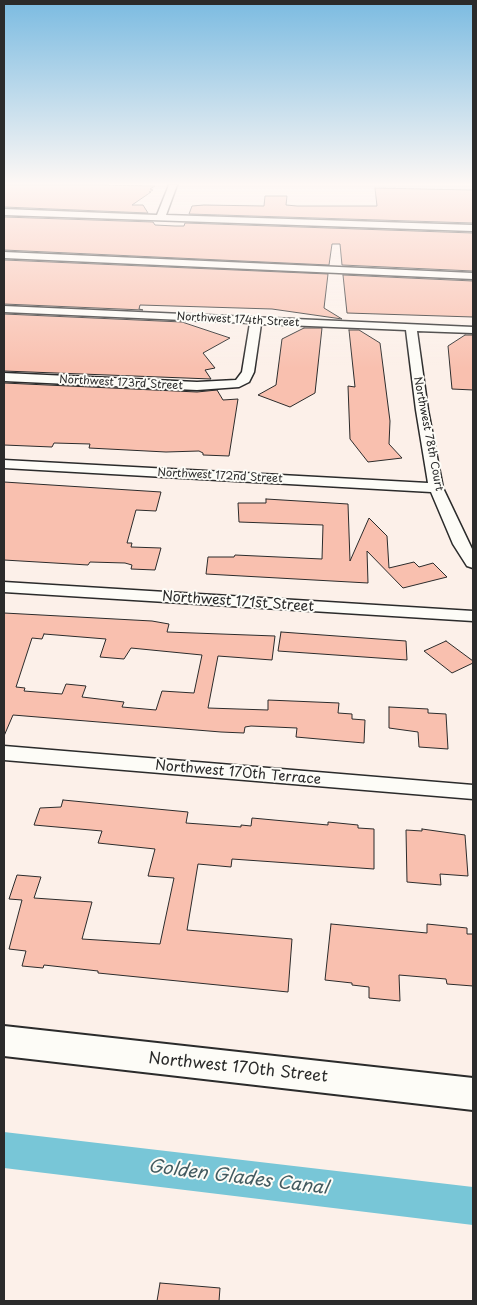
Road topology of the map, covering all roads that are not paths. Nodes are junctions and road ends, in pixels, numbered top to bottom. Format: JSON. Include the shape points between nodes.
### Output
{"nodes":[{"id":1,"x":4,"y":255,"type":"edge"},
{"id":2,"x":473,"y":276,"type":"edge"},
{"id":3,"x":4,"y":309,"type":"edge"},
{"id":4,"x":256,"y":321,"type":"junction"},
{"id":5,"x":411,"y":327,"type":"junction"},
{"id":6,"x":473,"y":330,"type":"edge"},
{"id":7,"x":4,"y":377,"type":"edge"},
{"id":8,"x":4,"y":464,"type":"edge"},
{"id":9,"x":436,"y":488,"type":"junction"},
{"id":10,"x":473,"y":563,"type":"edge"},
{"id":11,"x":4,"y":587,"type":"edge"},
{"id":12,"x":473,"y":616,"type":"edge"},
{"id":13,"x":4,"y":754,"type":"edge"},
{"id":14,"x":473,"y":792,"type":"edge"},
{"id":15,"x":4,"y":1041,"type":"edge"},
{"id":16,"x":473,"y":1094,"type":"edge"}],
"edges":[{"from":1,"to":2,"type":"street"},
{"from":3,"to":4,"type":"street","name":"Northwest 174th Street"},
{"from":4,"to":5,"type":"street","name":"Northwest 174th Street"},
{"from":4,"to":7,"type":"street","name":"Northwest 173rd Street","via":[[248,372],[238,383],[197,386]]},
{"from":5,"to":6,"type":"street","name":"Northwest 174th Street"},
{"from":5,"to":9,"type":"street","name":"Northwest 78th Court"},
{"from":8,"to":9,"type":"street","name":"Northwest 172nd Street"},
{"from":9,"to":10,"type":"street","name":"Northwest 78th Court"},
{"from":11,"to":12,"type":"street","name":"Northwest 171st Street"},
{"from":13,"to":14,"type":"street","name":"Northwest 170th Terrace"},
{"from":15,"to":16,"type":"street","name":"Northwest 170th Street"}]}
